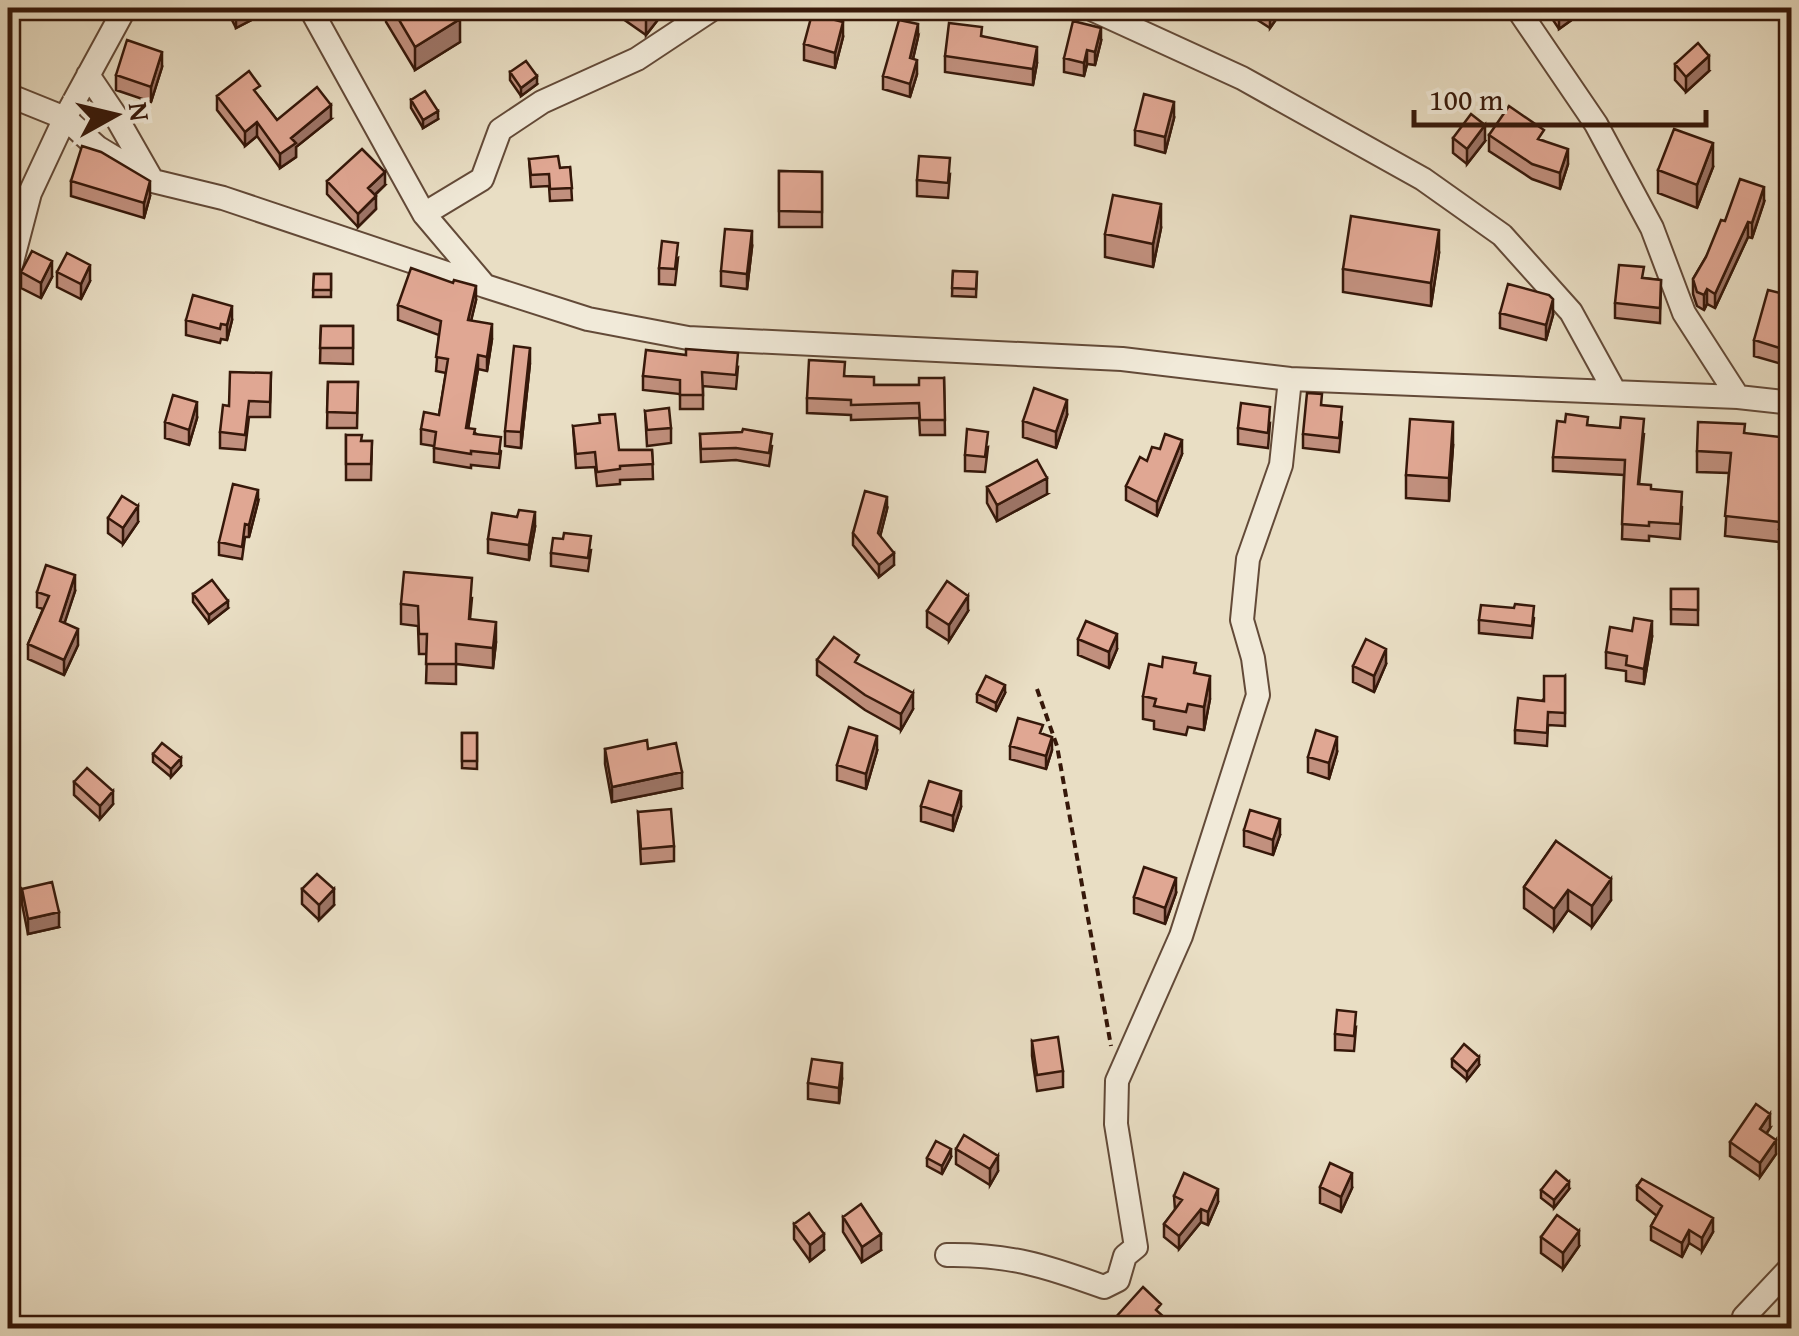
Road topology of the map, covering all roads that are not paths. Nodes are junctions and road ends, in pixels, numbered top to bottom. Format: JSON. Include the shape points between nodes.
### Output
{"nodes":[{"id":1,"x":125,"y":8,"type":"edge"},
{"id":2,"x":310,"y":8,"type":"edge"},
{"id":3,"x":714,"y":8,"type":"edge"},
{"id":4,"x":1089,"y":8,"type":"edge"},
{"id":5,"x":1517,"y":8,"type":"edge"},
{"id":6,"x":88,"y":75,"type":"junction"},
{"id":7,"x":8,"y":94,"type":"edge"},
{"id":8,"x":65,"y":118,"type":"junction"},
{"id":9,"x":153,"y":181,"type":"junction"},
{"id":10,"x":424,"y":214,"type":"junction"},
{"id":11,"x":8,"y":277,"type":"edge"},
{"id":12,"x":485,"y":286,"type":"junction"},
{"id":13,"x":1290,"y":380,"type":"junction"},
{"id":14,"x":1616,"y":392,"type":"junction"},
{"id":15,"x":1738,"y":397,"type":"junction"},
{"id":16,"x":1792,"y":403,"type":"edge"},
{"id":17,"x":947,"y":1255,"type":"dead end"},
{"id":18,"x":1792,"y":1266,"type":"edge"},
{"id":19,"x":1740,"y":1328,"type":"edge"}],
"edges":[{"from":1,"to":6,"type":"street"},
{"from":2,"to":10,"type":"street"},
{"from":3,"to":10,"type":"street","via":[[638,59],[542,102],[500,130],[482,179]]},
{"from":4,"to":14,"type":"street","via":[[1242,78],[1423,178],[1502,235],[1571,312]]},
{"from":5,"to":15,"type":"street","via":[[1596,124],[1652,228],[1684,313]]},
{"from":6,"to":8,"type":"street"},
{"from":6,"to":9,"type":"street"},
{"from":7,"to":8,"type":"street"},
{"from":8,"to":9,"type":"street"},
{"from":8,"to":11,"type":"street","via":[[30,193]]},
{"from":9,"to":12,"type":"street"},
{"from":10,"to":12,"type":"street"},
{"from":12,"to":13,"type":"street","via":[[588,319],[688,338],[1122,359]]},
{"from":13,"to":14,"type":"street"},
{"from":13,"to":17,"type":"street","via":[[1281,466],[1248,559],[1242,620],[1258,695],[1181,936],[1117,1081],[1116,1124],[1136,1247],[1124,1256],[1118,1280],[1104,1288],[1019,1259]]},
{"from":14,"to":15,"type":"street"},
{"from":15,"to":16,"type":"street"},
{"from":18,"to":19,"type":"street"}]}
